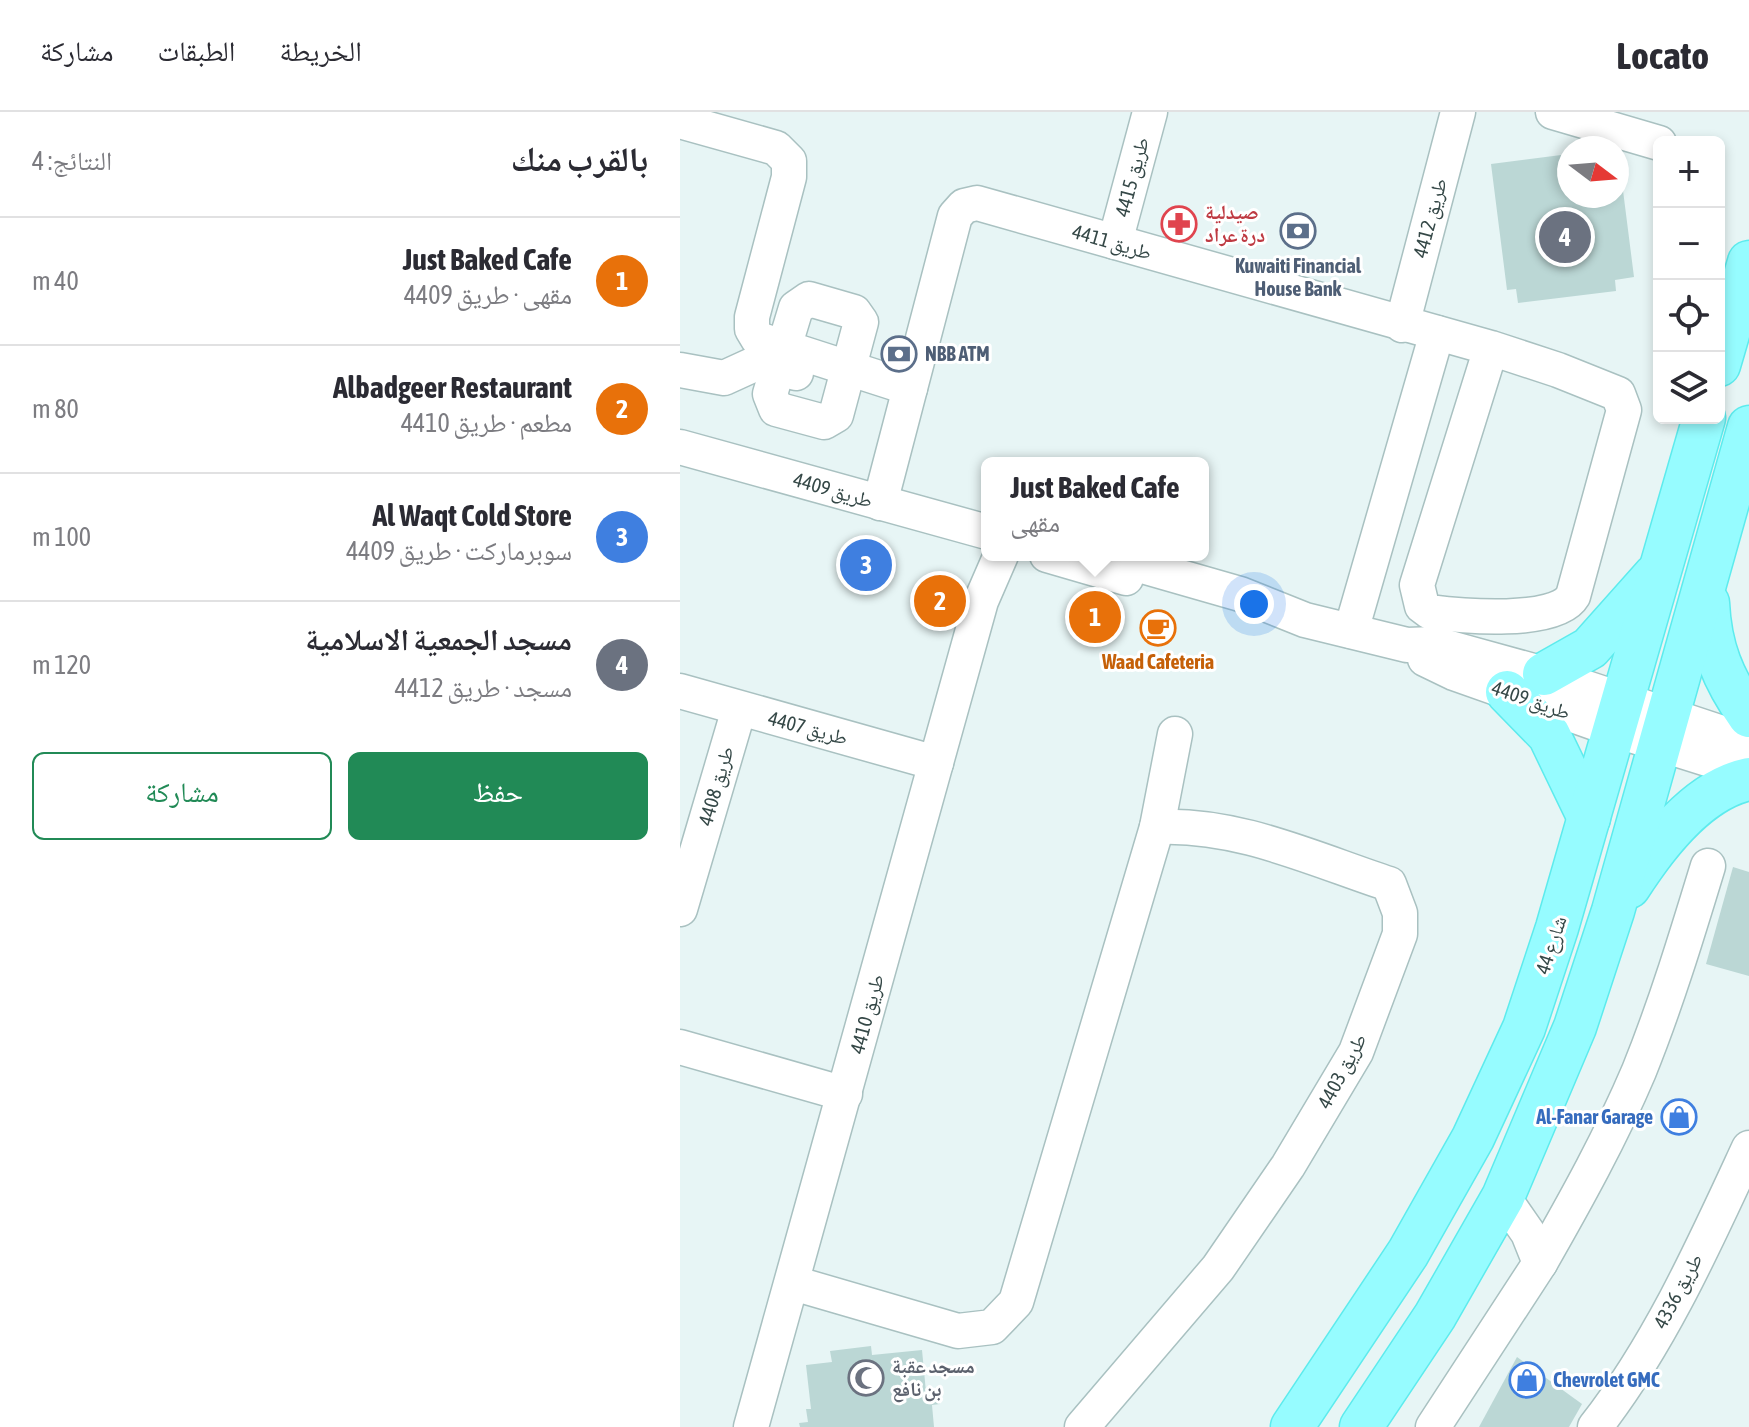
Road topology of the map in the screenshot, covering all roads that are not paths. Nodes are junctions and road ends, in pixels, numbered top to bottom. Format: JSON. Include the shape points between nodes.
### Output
{"nodes":[{"id":1,"x":1150,"y":112,"type":"edge"},
{"id":2,"x":1458,"y":112,"type":"edge"},
{"id":3,"x":1553,"y":112,"type":"edge"},
{"id":4,"x":680,"y":121,"type":"edge"},
{"id":5,"x":1653,"y":141,"type":"edge"},
{"id":6,"x":1115,"y":242,"type":"junction"},
{"id":7,"x":1749,"y":262,"type":"edge"},
{"id":8,"x":1402,"y":325,"type":"junction"},
{"id":9,"x":1437,"y":333,"type":"junction"},
{"id":10,"x":1491,"y":348,"type":"junction"},
{"id":11,"x":1723,"y":352,"type":"edge"},
{"id":12,"x":781,"y":358,"type":"junction"},
{"id":13,"x":680,"y":370,"type":"edge"},
{"id":14,"x":846,"y":378,"type":"junction"},
{"id":15,"x":908,"y":396,"type":"junction"},
{"id":16,"x":1702,"y":424,"type":"edge"},
{"id":17,"x":1749,"y":427,"type":"edge"},
{"id":18,"x":680,"y":447,"type":"edge"},
{"id":19,"x":880,"y":503,"type":"junction"},
{"id":20,"x":981,"y":530,"type":"edge"},
{"id":21,"x":986,"y":561,"type":"edge"},
{"id":22,"x":998,"y":561,"type":"edge"},
{"id":23,"x":1068,"y":561,"type":"edge"},
{"id":24,"x":1125,"y":561,"type":"edge"},
{"id":25,"x":1664,"y":565,"type":"junction"},
{"id":26,"x":1706,"y":583,"type":"junction"},
{"id":27,"x":981,"y":601,"type":"junction"},
{"id":28,"x":1305,"y":620,"type":"junction"},
{"id":29,"x":1351,"y":631,"type":"junction"},
{"id":30,"x":1407,"y":645,"type":"junction"},
{"id":31,"x":1544,"y":674,"type":"junction"},
{"id":32,"x":680,"y":691,"type":"edge"},
{"id":33,"x":1507,"y":692,"type":"junction"},
{"id":34,"x":739,"y":709,"type":"junction"},
{"id":35,"x":1619,"y":715,"type":"junction"},
{"id":36,"x":1749,"y":716,"type":"edge"},
{"id":37,"x":1664,"y":730,"type":"junction"},
{"id":38,"x":1175,"y":734,"type":"dead end"},
{"id":39,"x":1749,"y":742,"type":"edge"},
{"id":40,"x":936,"y":763,"type":"junction"},
{"id":41,"x":1749,"y":772,"type":"edge"},
{"id":42,"x":1749,"y":779,"type":"edge"},
{"id":43,"x":1589,"y":818,"type":"junction"},
{"id":44,"x":1157,"y":827,"type":"junction"},
{"id":45,"x":1708,"y":866,"type":"dead end"},
{"id":46,"x":680,"y":909,"type":"edge"},
{"id":47,"x":1613,"y":911,"type":"junction"},
{"id":48,"x":680,"y":1047,"type":"edge"},
{"id":49,"x":845,"y":1094,"type":"junction"},
{"id":50,"x":1749,"y":1148,"type":"edge"},
{"id":51,"x":1503,"y":1197,"type":"junction"},
{"id":52,"x":1540,"y":1263,"type":"junction"},
{"id":53,"x":793,"y":1283,"type":"junction"},
{"id":54,"x":751,"y":1427,"type":"edge"},
{"id":55,"x":1082,"y":1427,"type":"edge"},
{"id":56,"x":1292,"y":1427,"type":"edge"},
{"id":57,"x":1361,"y":1427,"type":"edge"},
{"id":58,"x":1433,"y":1427,"type":"edge"},
{"id":59,"x":1595,"y":1427,"type":"edge"}],
"edges":[{"from":1,"to":6,"type":"street","name":"طريق 4415"},
{"from":2,"to":8,"type":"street","name":"طريق 4412"},
{"from":3,"to":5,"type":"street"},
{"from":4,"to":12,"type":"street","via":[[776,148],[789,161],[751,323],[762,342]]},
{"from":6,"to":8,"type":"street","name":"طريق 4411"},
{"from":6,"to":15,"type":"street","name":"طريق 4411","via":[[977,203],[964,206],[955,216]]},
{"from":7,"to":11,"type":"main road"},
{"from":8,"to":9,"type":"street","name":"طريق 4411"},
{"from":9,"to":10,"type":"street","name":"طريق 4411"},
{"from":9,"to":29,"type":"street"},
{"from":10,"to":10,"type":"street","name":"طريق 4411","via":[[1618,394],[1624,410],[1573,596],[1552,612],[1430,612],[1422,606],[1417,585]]},
{"from":12,"to":13,"type":"street","via":[[714,379]]},
{"from":12,"to":14,"type":"street"},
{"from":12,"to":14,"type":"street","via":[[770,394],[780,411],[828,421],[836,415]]},
{"from":12,"to":14,"type":"street","via":[[802,301],[854,312],[861,327]]},
{"from":14,"to":15,"type":"street"},
{"from":15,"to":19,"type":"street","name":"طريق 4411"},
{"from":16,"to":25,"type":"main road","name":"شارع 44"},
{"from":17,"to":26,"type":"main road"},
{"from":18,"to":19,"type":"street","name":"طريق 4409"},
{"from":19,"to":20,"type":"street","name":"طريق 4409"},
{"from":21,"to":27,"type":"street","name":"طريق 4410"},
{"from":22,"to":27,"type":"street","name":"طريق 4410"},
{"from":23,"to":28,"type":"street","name":"طريق 4409","via":[[1212,603]]},
{"from":24,"to":28,"type":"street","name":"طريق 4409","via":[[1240,594]]},
{"from":25,"to":31,"type":"main road","via":[[1590,648]]},
{"from":25,"to":35,"type":"main road","name":"شارع 44"},
{"from":26,"to":36,"type":"main road","via":[[1717,663]]},
{"from":26,"to":37,"type":"main road"},
{"from":27,"to":40,"type":"street","name":"طريق 4410"},
{"from":28,"to":29,"type":"street","name":"طريق 4409"},
{"from":29,"to":30,"type":"street","name":"طريق 4409"},
{"from":30,"to":31,"type":"street","name":"طريق 4409","via":[[1435,644]]},
{"from":30,"to":33,"type":"street","name":"طريق 4409","via":[[1428,662]]},
{"from":31,"to":35,"type":"street","name":"طريق 4409"},
{"from":32,"to":34,"type":"street","name":"طريق 4407"},
{"from":33,"to":35,"type":"street","name":"طريق 4409"},
{"from":33,"to":43,"type":"main road","via":[[1549,735]]},
{"from":34,"to":40,"type":"street","name":"طريق 4407"},
{"from":34,"to":46,"type":"street","name":"طريق 4408"},
{"from":35,"to":37,"type":"street","name":"طريق 4409"},
{"from":35,"to":43,"type":"main road","name":"شارع 44"},
{"from":37,"to":39,"type":"street"},
{"from":37,"to":41,"type":"street"},
{"from":37,"to":47,"type":"main road"},
{"from":38,"to":44,"type":"street"},
{"from":40,"to":49,"type":"street","name":"طريق 4410"},
{"from":42,"to":47,"type":"main road","via":[[1713,794],[1676,827],[1646,860]]},
{"from":43,"to":56,"type":"main road","name":"شارع 44","via":[[1524,1028],[1473,1138],[1408,1253]]},
{"from":44,"to":53,"type":"street","via":[[1025,1273],[1006,1315],[992,1327],[958,1331]]},
{"from":44,"to":55,"type":"street","name":"طريق 4403","via":[[1227,830],[1389,884],[1400,913],[1400,934],[1356,1052],[1288,1166],[1218,1268]]},
{"from":45,"to":52,"type":"street","via":[[1638,1071],[1593,1169]]},
{"from":47,"to":51,"type":"main road","via":[[1575,1027]]},
{"from":48,"to":49,"type":"street"},
{"from":49,"to":53,"type":"street","name":"طريق 4410"},
{"from":50,"to":59,"type":"street","name":"طريق 4336","via":[[1626,1388]]},
{"from":51,"to":52,"type":"street","via":[[1528,1233]]},
{"from":51,"to":57,"type":"main road","via":[[1435,1316]]},
{"from":52,"to":58,"type":"street"},
{"from":53,"to":54,"type":"street","name":"طريق 4410"}]}
